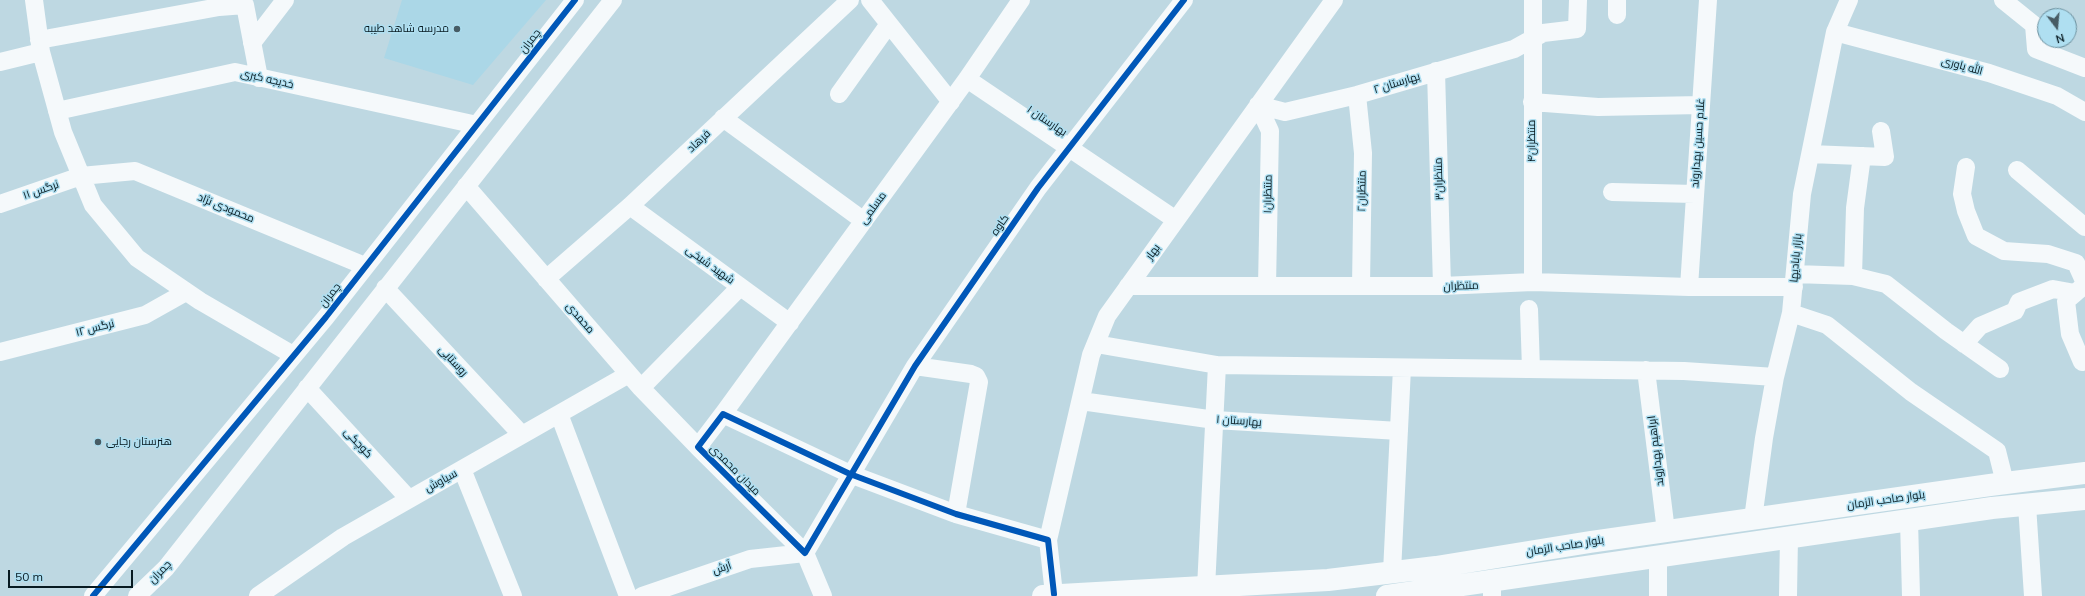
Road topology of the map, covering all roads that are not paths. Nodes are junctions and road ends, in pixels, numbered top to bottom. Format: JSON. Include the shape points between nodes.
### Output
{"nodes":[{"id":1,"x":34,"y":0,"type":"edge"},
{"id":2,"x":285,"y":0,"type":"edge"},
{"id":3,"x":575,"y":0,"type":"edge"},
{"id":4,"x":613,"y":0,"type":"edge"},
{"id":5,"x":850,"y":0,"type":"edge"},
{"id":6,"x":870,"y":0,"type":"edge"},
{"id":7,"x":1020,"y":0,"type":"edge"},
{"id":8,"x":1184,"y":0,"type":"edge"},
{"id":9,"x":1334,"y":0,"type":"edge"},
{"id":10,"x":1533,"y":0,"type":"edge"},
{"id":11,"x":1578,"y":0,"type":"edge"},
{"id":12,"x":1708,"y":0,"type":"edge"},
{"id":13,"x":1849,"y":0,"type":"edge"},
{"id":14,"x":2003,"y":0,"type":"edge"},
{"id":15,"x":889,"y":24,"type":"junction"},
{"id":16,"x":1835,"y":32,"type":"junction"},
{"id":17,"x":1533,"y":39,"type":"junction"},
{"id":18,"x":252,"y":43,"type":"junction"},
{"id":19,"x":40,"y":46,"type":"junction"},
{"id":20,"x":0,"y":62,"type":"edge"},
{"id":21,"x":2085,"y":68,"type":"edge"},
{"id":22,"x":1436,"y":71,"type":"junction"},
{"id":23,"x":260,"y":78,"type":"junction"},
{"id":24,"x":968,"y":79,"type":"junction"},
{"id":25,"x":839,"y":94,"type":"dead end"},
{"id":26,"x":1357,"y":95,"type":"junction"},
{"id":27,"x":951,"y":102,"type":"junction"},
{"id":28,"x":1532,"y":102,"type":"junction"},
{"id":29,"x":1258,"y":105,"type":"junction"},
{"id":30,"x":1701,"y":105,"type":"junction"},
{"id":31,"x":57,"y":111,"type":"junction"},
{"id":32,"x":2085,"y":112,"type":"edge"},
{"id":33,"x":723,"y":118,"type":"junction"},
{"id":34,"x":476,"y":125,"type":"junction"},
{"id":35,"x":1881,"y":131,"type":"dead end"},
{"id":36,"x":1069,"y":148,"type":"junction"},
{"id":37,"x":1810,"y":154,"type":"junction"},
{"id":38,"x":1862,"y":156,"type":"junction"},
{"id":39,"x":1966,"y":167,"type":"dead end"},
{"id":40,"x":2017,"y":170,"type":"dead end"},
{"id":41,"x":82,"y":176,"type":"junction"},
{"id":42,"x":466,"y":186,"type":"junction"},
{"id":43,"x":1612,"y":192,"type":"dead end"},
{"id":44,"x":1695,"y":194,"type":"junction"},
{"id":45,"x":0,"y":204,"type":"edge"},
{"id":46,"x":630,"y":206,"type":"junction"},
{"id":47,"x":1176,"y":220,"type":"junction"},
{"id":48,"x":864,"y":222,"type":"junction"},
{"id":49,"x":2085,"y":227,"type":"edge"},
{"id":50,"x":365,"y":266,"type":"junction"},
{"id":51,"x":1853,"y":276,"type":"junction"},
{"id":52,"x":546,"y":279,"type":"junction"},
{"id":53,"x":1794,"y":280,"type":"junction"},
{"id":54,"x":1533,"y":282,"type":"junction"},
{"id":55,"x":1128,"y":286,"type":"junction"},
{"id":56,"x":1267,"y":286,"type":"junction"},
{"id":57,"x":1362,"y":286,"type":"junction"},
{"id":58,"x":1442,"y":286,"type":"junction"},
{"id":59,"x":740,"y":287,"type":"junction"},
{"id":60,"x":1689,"y":287,"type":"junction"},
{"id":61,"x":2082,"y":287,"type":"edge"},
{"id":62,"x":385,"y":288,"type":"junction"},
{"id":63,"x":186,"y":292,"type":"junction"},
{"id":64,"x":1529,"y":309,"type":"dead end"},
{"id":65,"x":1791,"y":313,"type":"junction"},
{"id":66,"x":790,"y":323,"type":"junction"},
{"id":67,"x":1096,"y":344,"type":"junction"},
{"id":68,"x":1964,"y":344,"type":"junction"},
{"id":69,"x":0,"y":352,"type":"edge"},
{"id":70,"x":294,"y":355,"type":"junction"},
{"id":71,"x":2082,"y":362,"type":"dead end"},
{"id":72,"x":1217,"y":365,"type":"junction"},
{"id":73,"x":915,"y":366,"type":"junction"},
{"id":74,"x":1402,"y":368,"type":"junction"},
{"id":75,"x":1531,"y":369,"type":"junction"},
{"id":76,"x":2000,"y":369,"type":"dead end"},
{"id":77,"x":1646,"y":370,"type":"junction"},
{"id":78,"x":629,"y":374,"type":"junction"},
{"id":79,"x":1775,"y":377,"type":"junction"},
{"id":80,"x":307,"y":388,"type":"junction"},
{"id":81,"x":641,"y":388,"type":"junction"},
{"id":82,"x":1081,"y":401,"type":"junction"},
{"id":83,"x":559,"y":414,"type":"junction"},
{"id":84,"x":724,"y":414,"type":"junction"},
{"id":85,"x":1215,"y":420,"type":"junction"},
{"id":86,"x":1399,"y":431,"type":"junction"},
{"id":87,"x":522,"y":435,"type":"junction"},
{"id":88,"x":698,"y":447,"type":"junction"},
{"id":89,"x":462,"y":469,"type":"junction"},
{"id":90,"x":2085,"y":473,"type":"edge"},
{"id":91,"x":850,"y":474,"type":"junction"},
{"id":92,"x":2005,"y":483,"type":"junction"},
{"id":93,"x":409,"y":499,"type":"junction"},
{"id":94,"x":2085,"y":499,"type":"edge"},
{"id":95,"x":2027,"y":505,"type":"junction"},
{"id":96,"x":956,"y":514,"type":"junction"},
{"id":97,"x":1753,"y":519,"type":"junction"},
{"id":98,"x":1909,"y":520,"type":"junction"},
{"id":99,"x":1666,"y":531,"type":"junction"},
{"id":100,"x":1789,"y":537,"type":"junction"},
{"id":101,"x":1048,"y":540,"type":"junction"},
{"id":102,"x":1755,"y":542,"type":"junction"},
{"id":103,"x":805,"y":553,"type":"junction"},
{"id":104,"x":1658,"y":556,"type":"junction"},
{"id":105,"x":1392,"y":572,"type":"junction"},
{"id":106,"x":1206,"y":588,"type":"junction"},
{"id":107,"x":1492,"y":589,"type":"edge"},
{"id":108,"x":1049,"y":595,"type":"edge"},
{"id":109,"x":93,"y":596,"type":"edge"},
{"id":110,"x":137,"y":596,"type":"edge"},
{"id":111,"x":258,"y":596,"type":"edge"},
{"id":112,"x":513,"y":596,"type":"edge"},
{"id":113,"x":628,"y":596,"type":"edge"},
{"id":114,"x":642,"y":596,"type":"edge"},
{"id":115,"x":824,"y":596,"type":"edge"},
{"id":116,"x":1387,"y":596,"type":"edge"},
{"id":117,"x":1658,"y":596,"type":"edge"},
{"id":118,"x":1788,"y":596,"type":"edge"},
{"id":119,"x":1911,"y":596,"type":"edge"},
{"id":120,"x":2033,"y":596,"type":"edge"}],
"edges":[{"from":1,"to":19,"type":"street"},
{"from":2,"to":18,"type":"street"},
{"from":3,"to":34,"type":"street","name":"چمران"},
{"from":4,"to":42,"type":"street","name":"چمران"},
{"from":5,"to":33,"type":"street","name":"فرهاد"},
{"from":6,"to":15,"type":"street"},
{"from":7,"to":24,"type":"street","name":"مسلمی"},
{"from":8,"to":36,"type":"street","name":"کاوه"},
{"from":9,"to":29,"type":"street","name":"بهار"},
{"from":10,"to":17,"type":"street","name":"منتظران۴"},
{"from":11,"to":17,"type":"street","name":"بهارستان ۲","via":[[1577,29],[1543,33]]},
{"from":12,"to":30,"type":"street","name":"غلام حسین بهداروند"},
{"from":13,"to":16,"type":"street","name":"بازار بابادیها"},
{"from":14,"to":21,"type":"street","via":[[2034,25],[2036,49]]},
{"from":15,"to":25,"type":"street"},
{"from":15,"to":27,"type":"street"},
{"from":16,"to":32,"type":"street","name":"الله یاوری","via":[[1989,73],[2057,96]]},
{"from":16,"to":37,"type":"street","name":"بازار بابادیها"},
{"from":17,"to":22,"type":"street","name":"بهارستان ۲","via":[[1514,49]]},
{"from":17,"to":28,"type":"street","name":"منتظران۴"},
{"from":18,"to":19,"type":"street","via":[[245,5],[219,8]]},
{"from":18,"to":23,"type":"street"},
{"from":19,"to":20,"type":"street"},
{"from":19,"to":31,"type":"street"},
{"from":22,"to":26,"type":"street","name":"بهارستان ۲"},
{"from":22,"to":58,"type":"street","name":"منتظران۳"},
{"from":23,"to":31,"type":"street","name":"خدیجه کبری","via":[[235,72]]},
{"from":23,"to":34,"type":"street","name":"خدیجه کبری"},
{"from":24,"to":27,"type":"street","name":"مسلمی"},
{"from":24,"to":36,"type":"street","name":"بهارستان ۱"},
{"from":26,"to":29,"type":"street","name":"بهارستان ۲","via":[[1285,112]]},
{"from":26,"to":57,"type":"street","name":"منتظران۲","via":[[1363,153]]},
{"from":27,"to":48,"type":"street","name":"مسلمی"},
{"from":28,"to":30,"type":"street","via":[[1598,106]]},
{"from":28,"to":54,"type":"street","name":"منتظران۴"},
{"from":29,"to":47,"type":"street","name":"بهار"},
{"from":29,"to":56,"type":"street","name":"منتظران۱","via":[[1270,132]]},
{"from":30,"to":44,"type":"street","name":"غلام حسین بهداروند"},
{"from":31,"to":41,"type":"street"},
{"from":33,"to":46,"type":"street","name":"فرهاد"},
{"from":33,"to":48,"type":"street"},
{"from":34,"to":50,"type":"street","name":"چمران"},
{"from":35,"to":38,"type":"street","via":[[1885,157]]},
{"from":36,"to":47,"type":"street","name":"بهارستان ۱"},
{"from":36,"to":73,"type":"street","name":"کاوه","via":[[1038,188]]},
{"from":37,"to":38,"type":"street"},
{"from":37,"to":53,"type":"street","name":"بازار بابادیها","via":[[1802,194]]},
{"from":38,"to":51,"type":"street","via":[[1855,208]]},
{"from":39,"to":61,"type":"street","via":[[1962,194],[1976,236],[2004,252],[2048,254],[2076,263]]},
{"from":40,"to":49,"type":"street"},
{"from":41,"to":45,"type":"street","name":"نرگس ۱۱"},
{"from":41,"to":50,"type":"street","name":"محمودی نژاد","via":[[135,171]]},
{"from":41,"to":63,"type":"street","via":[[93,205],[137,258]]},
{"from":42,"to":52,"type":"street","name":"محمدی"},
{"from":42,"to":62,"type":"street","name":"چمران"},
{"from":43,"to":44,"type":"street"},
{"from":44,"to":60,"type":"street","name":"غلام حسین بهداروند"},
{"from":46,"to":52,"type":"street","name":"فرهاد"},
{"from":46,"to":59,"type":"street","name":"شهید شیخی"},
{"from":47,"to":55,"type":"street","name":"بهار"},
{"from":48,"to":66,"type":"street","name":"مسلمی"},
{"from":50,"to":70,"type":"street","name":"چمران"},
{"from":51,"to":53,"type":"street","name":"منتظران"},
{"from":51,"to":68,"type":"street","name":"منتظران","via":[[1886,284]]},
{"from":52,"to":78,"type":"street","name":"محمدی"},
{"from":53,"to":60,"type":"street","name":"منتظران"},
{"from":53,"to":65,"type":"street","name":"بازار بابادیها"},
{"from":54,"to":58,"type":"street","name":"منتظران"},
{"from":54,"to":60,"type":"street","name":"منتظران"},
{"from":55,"to":56,"type":"street","name":"منتظران"},
{"from":55,"to":67,"type":"street","name":"بهار","via":[[1107,316]]},
{"from":56,"to":57,"type":"street","name":"منتظران"},
{"from":57,"to":58,"type":"street","name":"منتظران"},
{"from":59,"to":66,"type":"street","name":"شهید شیخی"},
{"from":59,"to":81,"type":"street"},
{"from":61,"to":68,"type":"street","via":[[2053,289],[2019,302],[2015,311],[1980,326]]},
{"from":61,"to":71,"type":"street","via":[[2066,301],[2070,334]]},
{"from":62,"to":80,"type":"street","name":"چمران"},
{"from":62,"to":87,"type":"street","name":"روستایی"},
{"from":63,"to":69,"type":"street","name":"نرگس ۱۲","via":[[145,315]]},
{"from":63,"to":70,"type":"street"},
{"from":64,"to":75,"type":"street"},
{"from":65,"to":79,"type":"street","name":"بازار بابادیها"},
{"from":65,"to":92,"type":"street","via":[[1827,325],[1910,392],[1997,451]]},
{"from":66,"to":84,"type":"street","name":"مسلمی"},
{"from":67,"to":72,"type":"street"},
{"from":67,"to":82,"type":"street","name":"بهار","via":[[1091,355]]},
{"from":68,"to":76,"type":"street","name":"منتظران"},
{"from":70,"to":109,"type":"street","name":"چمران"},
{"from":72,"to":74,"type":"street"},
{"from":72,"to":85,"type":"street"},
{"from":73,"to":91,"type":"street","name":"کاوه"},
{"from":73,"to":96,"type":"street","via":[[971,374],[976,376],[979,382]]},
{"from":74,"to":75,"type":"street"},
{"from":74,"to":86,"type":"street"},
{"from":75,"to":77,"type":"street"},
{"from":77,"to":79,"type":"street"},
{"from":77,"to":99,"type":"street","name":"ابراهیم بهداروند"},
{"from":78,"to":81,"type":"street","name":"محمدی"},
{"from":78,"to":83,"type":"street","name":"سیاوش"},
{"from":79,"to":97,"type":"street","name":"بازار بابادیها"},
{"from":80,"to":93,"type":"street","name":"کوچکی"},
{"from":80,"to":110,"type":"street","name":"چمران","via":[[166,568]]},
{"from":81,"to":88,"type":"street","name":"محمدی"},
{"from":82,"to":85,"type":"street","name":"بهارستان ۱"},
{"from":82,"to":101,"type":"street","name":"بهار"},
{"from":83,"to":87,"type":"street","name":"سیاوش"},
{"from":83,"to":113,"type":"street"},
{"from":84,"to":88,"type":"street","name":"میدان محمدی"},
{"from":84,"to":91,"type":"street"},
{"from":85,"to":86,"type":"street","name":"بهارستان ۱"},
{"from":85,"to":106,"type":"street"},
{"from":86,"to":105,"type":"street"},
{"from":87,"to":89,"type":"street","name":"سیاوش"},
{"from":88,"to":103,"type":"street","name":"میدان محمدی"},
{"from":89,"to":93,"type":"street","name":"سیاوش"},
{"from":89,"to":112,"type":"street"},
{"from":90,"to":92,"type":"main road","name":"بلوار صاحب الزمان"},
{"from":91,"to":96,"type":"street"},
{"from":91,"to":103,"type":"street"},
{"from":92,"to":97,"type":"main road","name":"بلوار صاحب الزمان"},
{"from":93,"to":111,"type":"street","name":"سیاوش","via":[[343,537]]},
{"from":94,"to":95,"type":"main road","name":"بلوار صاحب الزمان"},
{"from":95,"to":98,"type":"main road","name":"بلوار صاحب الزمان"},
{"from":95,"to":120,"type":"street"},
{"from":96,"to":101,"type":"street"},
{"from":97,"to":99,"type":"main road","name":"بلوار صاحب الزمان"},
{"from":97,"to":102,"type":"main road"},
{"from":98,"to":100,"type":"main road","name":"بلوار صاحب الزمان"},
{"from":98,"to":119,"type":"street"},
{"from":99,"to":105,"type":"main road","name":"بلوار صاحب الزمان"},
{"from":100,"to":102,"type":"main road","name":"بلوار صاحب الزمان"},
{"from":100,"to":118,"type":"street"},
{"from":101,"to":108,"type":"street","name":"بهار"},
{"from":102,"to":104,"type":"main road","name":"بلوار صاحب الزمان"},
{"from":103,"to":114,"type":"street","name":"آرش","via":[[750,558]]},
{"from":103,"to":115,"type":"street"},
{"from":104,"to":107,"type":"main road","name":"بلوار صاحب الزمان"},
{"from":104,"to":117,"type":"street"},
{"from":105,"to":106,"type":"main road","name":"بلوار صاحب الزمان","via":[[1328,580]]},
{"from":106,"to":108,"type":"main road","name":"بلوار صاحب الزمان"},
{"from":107,"to":116,"type":"main road","name":"بلوار صاحب الزمان"}]}
